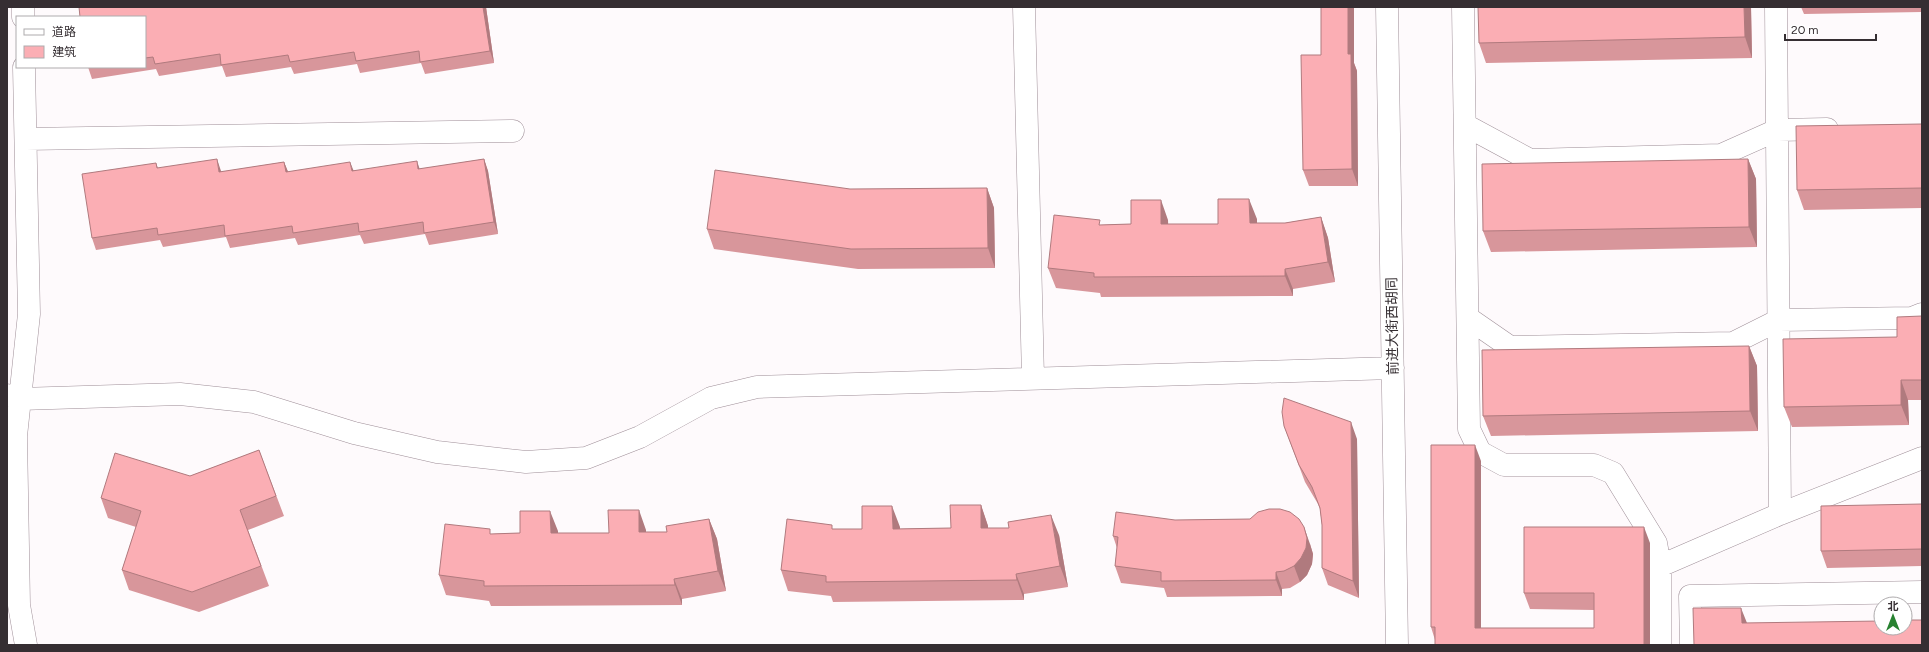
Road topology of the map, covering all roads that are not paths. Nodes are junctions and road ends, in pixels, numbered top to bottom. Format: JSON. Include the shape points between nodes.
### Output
{"nodes":[{"id":1,"x":1024,"y":7,"type":"edge"},
{"id":2,"x":1387,"y":7,"type":"edge"},
{"id":3,"x":1464,"y":7,"type":"edge"},
{"id":4,"x":1776,"y":7,"type":"edge"},
{"id":5,"x":24,"y":68,"type":"edge"},
{"id":6,"x":1465,"y":125,"type":"junction"},
{"id":7,"x":1846,"y":129,"type":"edge"},
{"id":8,"x":1777,"y":130,"type":"junction"},
{"id":9,"x":513,"y":131,"type":"dead end"},
{"id":10,"x":26,"y":139,"type":"junction"},
{"id":11,"x":1922,"y":314,"type":"edge"},
{"id":12,"x":1468,"y":318,"type":"junction"},
{"id":13,"x":1779,"y":320,"type":"junction"},
{"id":14,"x":1393,"y":368,"type":"junction"},
{"id":15,"x":1033,"y":378,"type":"junction"},
{"id":16,"x":14,"y":397,"type":"edge"},
{"id":17,"x":1922,"y":458,"type":"edge"},
{"id":18,"x":1780,"y":514,"type":"junction"},
{"id":19,"x":1660,"y":566,"type":"junction"},
{"id":20,"x":1922,"y":592,"type":"edge"},
{"id":21,"x":26,"y":645,"type":"edge"},
{"id":22,"x":1397,"y":645,"type":"edge"},
{"id":23,"x":1660,"y":645,"type":"edge"},
{"id":24,"x":1690,"y":645,"type":"edge"}],
"edges":[{"from":1,"to":15,"type":"street"},
{"from":2,"to":14,"type":"street","name":"前进大街西胡同"},
{"from":3,"to":6,"type":"street"},
{"from":4,"to":8,"type":"street"},
{"from":5,"to":10,"type":"street"},
{"from":6,"to":8,"type":"street","via":[[1530,160],[1721,155]]},
{"from":6,"to":12,"type":"street"},
{"from":7,"to":8,"type":"street"},
{"from":8,"to":13,"type":"street"},
{"from":9,"to":10,"type":"street"},
{"from":10,"to":16,"type":"street","via":[[29,314]]},
{"from":11,"to":13,"type":"street","via":[[1912,318]]},
{"from":12,"to":13,"type":"street","via":[[1510,347],[1733,343]]},
{"from":12,"to":19,"type":"street","via":[[1469,430],[1480,452],[1504,465],[1594,465],[1613,473],[1656,543]]},
{"from":13,"to":18,"type":"street"},
{"from":14,"to":15,"type":"street"},
{"from":14,"to":22,"type":"street","name":"前进大街西胡同"},
{"from":15,"to":16,"type":"street","via":[[757,387],[711,398],[640,436],[586,458],[526,462],[437,452],[354,432],[254,402],[180,394]]},
{"from":16,"to":21,"type":"street","via":[[19,605]]},
{"from":17,"to":18,"type":"street"},
{"from":18,"to":19,"type":"street"},
{"from":19,"to":23,"type":"street"},
{"from":20,"to":24,"type":"street","via":[[1690,596]]}]}
